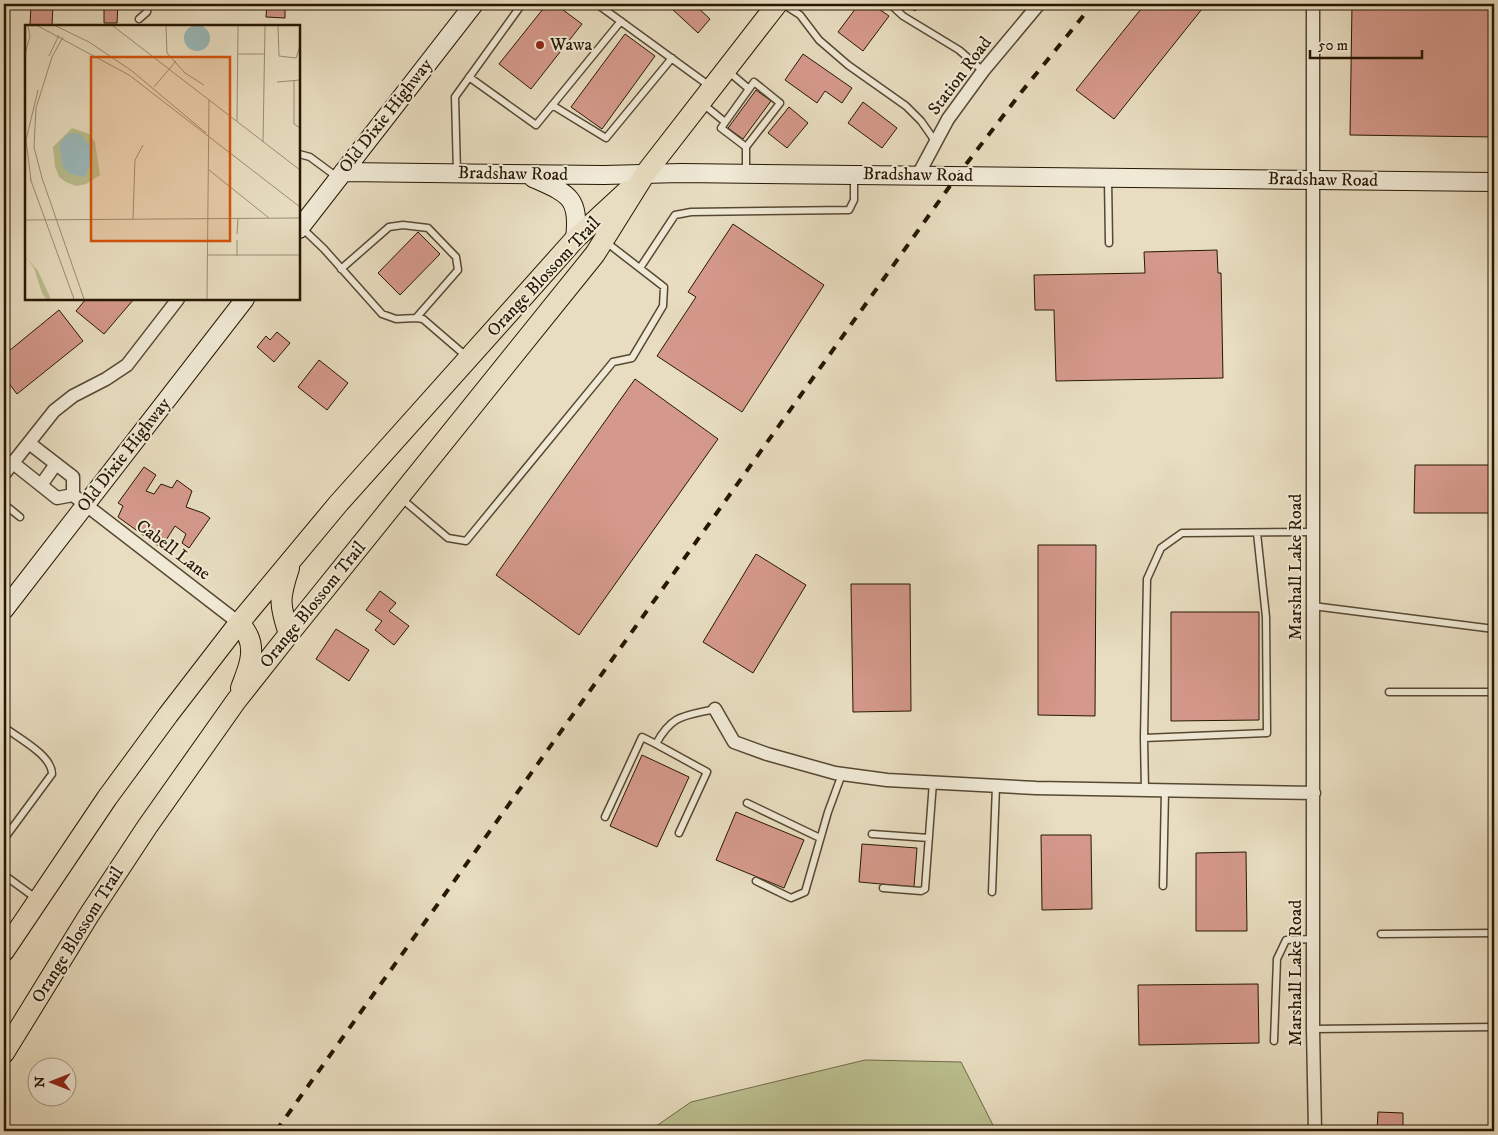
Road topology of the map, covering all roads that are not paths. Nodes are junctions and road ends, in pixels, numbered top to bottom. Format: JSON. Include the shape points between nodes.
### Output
{"nodes":[{"id":1,"x":148,"y":4,"type":"edge"},
{"id":2,"x":474,"y":4,"type":"edge"},
{"id":3,"x":522,"y":4,"type":"edge"},
{"id":4,"x":597,"y":4,"type":"edge"},
{"id":5,"x":777,"y":4,"type":"edge"},
{"id":6,"x":783,"y":4,"type":"edge"},
{"id":7,"x":890,"y":4,"type":"edge"},
{"id":8,"x":1039,"y":4,"type":"edge"},
{"id":9,"x":1313,"y":4,"type":"edge"},
{"id":10,"x":139,"y":19,"type":"dead end"},
{"id":11,"x":621,"y":21,"type":"junction"},
{"id":12,"x":672,"y":58,"type":"junction"},
{"id":13,"x":725,"y":70,"type":"junction"},
{"id":14,"x":984,"y":71,"type":"junction"},
{"id":15,"x":469,"y":77,"type":"junction"},
{"id":16,"x":749,"y":89,"type":"junction"},
{"id":17,"x":706,"y":94,"type":"junction"},
{"id":18,"x":552,"y":104,"type":"junction"},
{"id":19,"x":763,"y":112,"type":"dead end"},
{"id":20,"x":769,"y":117,"type":"junction"},
{"id":21,"x":725,"y":122,"type":"junction"},
{"id":22,"x":935,"y":141,"type":"junction"},
{"id":23,"x":746,"y":146,"type":"junction"},
{"id":24,"x":300,"y":154,"type":"edge"},
{"id":25,"x":457,"y":174,"type":"junction"},
{"id":26,"x":645,"y":174,"type":"junction"},
{"id":27,"x":746,"y":174,"type":"junction"},
{"id":28,"x":340,"y":175,"type":"junction"},
{"id":29,"x":526,"y":175,"type":"junction"},
{"id":30,"x":854,"y":175,"type":"junction"},
{"id":31,"x":918,"y":175,"type":"junction"},
{"id":32,"x":1108,"y":178,"type":"junction"},
{"id":33,"x":1314,"y":180,"type":"junction"},
{"id":34,"x":1494,"y":182,"type":"edge"},
{"id":35,"x":300,"y":228,"type":"edge"},
{"id":36,"x":574,"y":239,"type":"junction"},
{"id":37,"x":604,"y":241,"type":"junction"},
{"id":38,"x":1109,"y":243,"type":"dead end"},
{"id":39,"x":640,"y":268,"type":"junction"},
{"id":40,"x":341,"y":269,"type":"junction"},
{"id":41,"x":177,"y":300,"type":"edge"},
{"id":42,"x":244,"y":300,"type":"edge"},
{"id":43,"x":416,"y":318,"type":"junction"},
{"id":44,"x":469,"y":358,"type":"junction"},
{"id":45,"x":29,"y":443,"type":"junction"},
{"id":46,"x":13,"y":463,"type":"junction"},
{"id":47,"x":56,"y":464,"type":"junction"},
{"id":48,"x":4,"y":474,"type":"edge"},
{"id":49,"x":41,"y":485,"type":"junction"},
{"id":50,"x":399,"y":497,"type":"junction"},
{"id":51,"x":79,"y":500,"type":"junction"},
{"id":52,"x":4,"y":504,"type":"edge"},
{"id":53,"x":20,"y":516,"type":"dead end"},
{"id":54,"x":1257,"y":532,"type":"junction"},
{"id":55,"x":1314,"y":532,"type":"junction"},
{"id":56,"x":292,"y":559,"type":"junction"},
{"id":57,"x":1313,"y":606,"type":"junction"},
{"id":58,"x":4,"y":610,"type":"edge"},
{"id":59,"x":239,"y":623,"type":"junction"},
{"id":60,"x":1494,"y":629,"type":"edge"},
{"id":61,"x":289,"y":634,"type":"junction"},
{"id":62,"x":1389,"y":692,"type":"dead end"},
{"id":63,"x":1494,"y":692,"type":"edge"},
{"id":64,"x":236,"y":702,"type":"junction"},
{"id":65,"x":715,"y":709,"type":"joint"},
{"id":66,"x":4,"y":727,"type":"edge"},
{"id":67,"x":1144,"y":738,"type":"junction"},
{"id":68,"x":656,"y":744,"type":"junction"},
{"id":69,"x":842,"y":774,"type":"junction"},
{"id":70,"x":933,"y":782,"type":"junction"},
{"id":71,"x":996,"y":786,"type":"junction"},
{"id":72,"x":1145,"y":790,"type":"junction"},
{"id":73,"x":1165,"y":790,"type":"junction"},
{"id":74,"x":1314,"y":793,"type":"junction"},
{"id":75,"x":747,"y":803,"type":"dead end"},
{"id":76,"x":605,"y":817,"type":"dead end"},
{"id":77,"x":679,"y":833,"type":"dead end"},
{"id":78,"x":872,"y":834,"type":"dead end"},
{"id":79,"x":820,"y":838,"type":"junction"},
{"id":80,"x":929,"y":838,"type":"junction"},
{"id":81,"x":4,"y":839,"type":"edge"},
{"id":82,"x":4,"y":875,"type":"edge"},
{"id":83,"x":756,"y":881,"type":"dead end"},
{"id":84,"x":1163,"y":886,"type":"dead end"},
{"id":85,"x":883,"y":888,"type":"dead end"},
{"id":86,"x":992,"y":892,"type":"dead end"},
{"id":87,"x":38,"y":900,"type":"junction"},
{"id":88,"x":1494,"y":932,"type":"edge"},
{"id":89,"x":1380,"y":934,"type":"dead end"},
{"id":90,"x":1313,"y":939,"type":"junction"},
{"id":91,"x":4,"y":951,"type":"edge"},
{"id":92,"x":1494,"y":1027,"type":"edge"},
{"id":93,"x":1313,"y":1029,"type":"junction"},
{"id":94,"x":1274,"y":1041,"type":"dead end"},
{"id":95,"x":4,"y":1053,"type":"edge"},
{"id":96,"x":1315,"y":1131,"type":"edge"}],
"edges":[{"from":1,"to":10,"type":"lane","via":[[147,12]]},
{"from":2,"to":28,"type":"street","name":"Old Dixie Highway"},
{"from":3,"to":15,"type":"lane"},
{"from":4,"to":11,"type":"lane"},
{"from":5,"to":13,"type":"main road","name":"Orange Blossom Trail"},
{"from":6,"to":22,"type":"lane","via":[[800,15],[820,40],[848,65],[906,106]]},
{"from":7,"to":14,"type":"lane","via":[[903,16],[959,50]]},
{"from":8,"to":14,"type":"street","name":"Station Road"},
{"from":9,"to":33,"type":"street","name":"Marshall Lake Road"},
{"from":11,"to":12,"type":"lane"},
{"from":11,"to":18,"type":"lane"},
{"from":12,"to":17,"type":"lane"},
{"from":12,"to":18,"type":"lane","via":[[606,138]]},
{"from":13,"to":16,"type":"lane"},
{"from":13,"to":17,"type":"main road","name":"Orange Blossom Trail"},
{"from":14,"to":22,"type":"street","name":"Station Road"},
{"from":15,"to":18,"type":"lane","via":[[536,125]]},
{"from":15,"to":25,"type":"lane","via":[[455,97]]},
{"from":16,"to":20,"type":"lane","via":[[754,82],[780,103]]},
{"from":16,"to":21,"type":"lane","via":[[746,99]]},
{"from":17,"to":21,"type":"lane"},
{"from":17,"to":26,"type":"main road","name":"Orange Blossom Trail"},
{"from":19,"to":20,"type":"lane"},
{"from":20,"to":23,"type":"lane","via":[[755,129]]},
{"from":21,"to":23,"type":"lane","via":[[721,128]]},
{"from":22,"to":31,"type":"street","name":"Station Road"},
{"from":23,"to":27,"type":"lane"},
{"from":24,"to":28,"type":"lane"},
{"from":25,"to":28,"type":"street","name":"Bradshaw Road"},
{"from":25,"to":29,"type":"street","name":"Bradshaw Road"},
{"from":26,"to":27,"type":"street","name":"Bradshaw Road"},
{"from":26,"to":29,"type":"street","name":"Bradshaw Road"},
{"from":26,"to":36,"type":"main road","name":"Orange Blossom Trail"},
{"from":26,"to":37,"type":"main road","name":"Orange Blossom Trail"},
{"from":27,"to":30,"type":"street","name":"Bradshaw Road"},
{"from":28,"to":35,"type":"street","name":"Old Dixie Highway"},
{"from":29,"to":36,"type":"street","via":[[559,189],[574,204],[577,221]]},
{"from":30,"to":31,"type":"street","name":"Bradshaw Road"},
{"from":30,"to":39,"type":"lane","via":[[854,200],[848,210],[691,212],[675,215]]},
{"from":31,"to":32,"type":"street","name":"Bradshaw Road"},
{"from":32,"to":33,"type":"street","name":"Bradshaw Road"},
{"from":32,"to":38,"type":"lane"},
{"from":33,"to":34,"type":"street","name":"Bradshaw Road"},
{"from":33,"to":55,"type":"street","name":"Marshall Lake Road"},
{"from":35,"to":40,"type":"lane"},
{"from":36,"to":44,"type":"main road","name":"Orange Blossom Trail"},
{"from":37,"to":39,"type":"lane"},
{"from":37,"to":50,"type":"main road","name":"Orange Blossom Trail"},
{"from":39,"to":50,"type":"lane","via":[[664,287],[663,306],[632,358],[612,362],[466,541],[448,538]]},
{"from":40,"to":43,"type":"lane","via":[[382,314]]},
{"from":40,"to":43,"type":"lane","via":[[390,227],[428,228],[456,257],[458,270]]},
{"from":41,"to":45,"type":"street","via":[[127,365],[73,396],[54,411]]},
{"from":42,"to":51,"type":"street","name":"Old Dixie Highway"},
{"from":43,"to":44,"type":"lane","via":[[428,323]]},
{"from":44,"to":56,"type":"main road","name":"Orange Blossom Trail"},
{"from":45,"to":46,"type":"street"},
{"from":45,"to":47,"type":"street"},
{"from":46,"to":48,"type":"street"},
{"from":46,"to":49,"type":"street"},
{"from":47,"to":49,"type":"street"},
{"from":47,"to":51,"type":"street","via":[[73,477]]},
{"from":49,"to":51,"type":"street","via":[[57,498]]},
{"from":50,"to":61,"type":"main road","name":"Orange Blossom Trail"},
{"from":51,"to":58,"type":"street","name":"Old Dixie Highway"},
{"from":51,"to":59,"type":"street","name":"Cabell Lane"},
{"from":52,"to":53,"type":"lane"},
{"from":54,"to":55,"type":"lane"},
{"from":54,"to":67,"type":"lane","via":[[1182,533],[1161,548],[1147,579]]},
{"from":54,"to":67,"type":"lane","via":[[1266,617],[1267,732]]},
{"from":55,"to":57,"type":"street","name":"Marshall Lake Road"},
{"from":56,"to":59,"type":"main road","name":"Orange Blossom Trail"},
{"from":56,"to":61,"type":"main road","via":[[281,593],[282,612]]},
{"from":57,"to":60,"type":"lane"},
{"from":57,"to":74,"type":"street","name":"Marshall Lake Road"},
{"from":59,"to":64,"type":"main road","via":[[248,635],[251,649],[249,667]]},
{"from":59,"to":87,"type":"main road","name":"Orange Blossom Trail","via":[[107,798]]},
{"from":61,"to":64,"type":"main road","name":"Orange Blossom Trail"},
{"from":62,"to":63,"type":"lane"},
{"from":64,"to":95,"type":"main road","name":"Orange Blossom Trail","via":[[147,827]]},
{"from":65,"to":68,"type":"lane","via":[[678,717],[663,731]]},
{"from":65,"to":69,"type":"street","via":[[734,742]]},
{"from":66,"to":81,"type":"lane","via":[[46,758],[52,774]]},
{"from":67,"to":72,"type":"lane"},
{"from":68,"to":76,"type":"lane","via":[[642,737]]},
{"from":68,"to":77,"type":"lane","via":[[707,772]]},
{"from":69,"to":70,"type":"street"},
{"from":69,"to":79,"type":"lane"},
{"from":70,"to":71,"type":"street"},
{"from":70,"to":80,"type":"lane"},
{"from":71,"to":72,"type":"street"},
{"from":71,"to":86,"type":"lane"},
{"from":72,"to":73,"type":"street"},
{"from":73,"to":74,"type":"street"},
{"from":73,"to":84,"type":"lane"},
{"from":74,"to":90,"type":"street","name":"Marshall Lake Road"},
{"from":75,"to":79,"type":"lane"},
{"from":78,"to":80,"type":"lane"},
{"from":79,"to":83,"type":"lane","via":[[805,892],[791,898]]},
{"from":80,"to":85,"type":"lane","via":[[925,888],[921,891]]},
{"from":82,"to":87,"type":"lane"},
{"from":87,"to":91,"type":"main road","name":"Orange Blossom Trail"},
{"from":88,"to":89,"type":"lane"},
{"from":90,"to":93,"type":"street","name":"Marshall Lake Road"},
{"from":90,"to":94,"type":"lane","via":[[1286,940],[1276,959]]},
{"from":92,"to":93,"type":"lane"},
{"from":93,"to":96,"type":"street","name":"Marshall Lake Road"}]}
